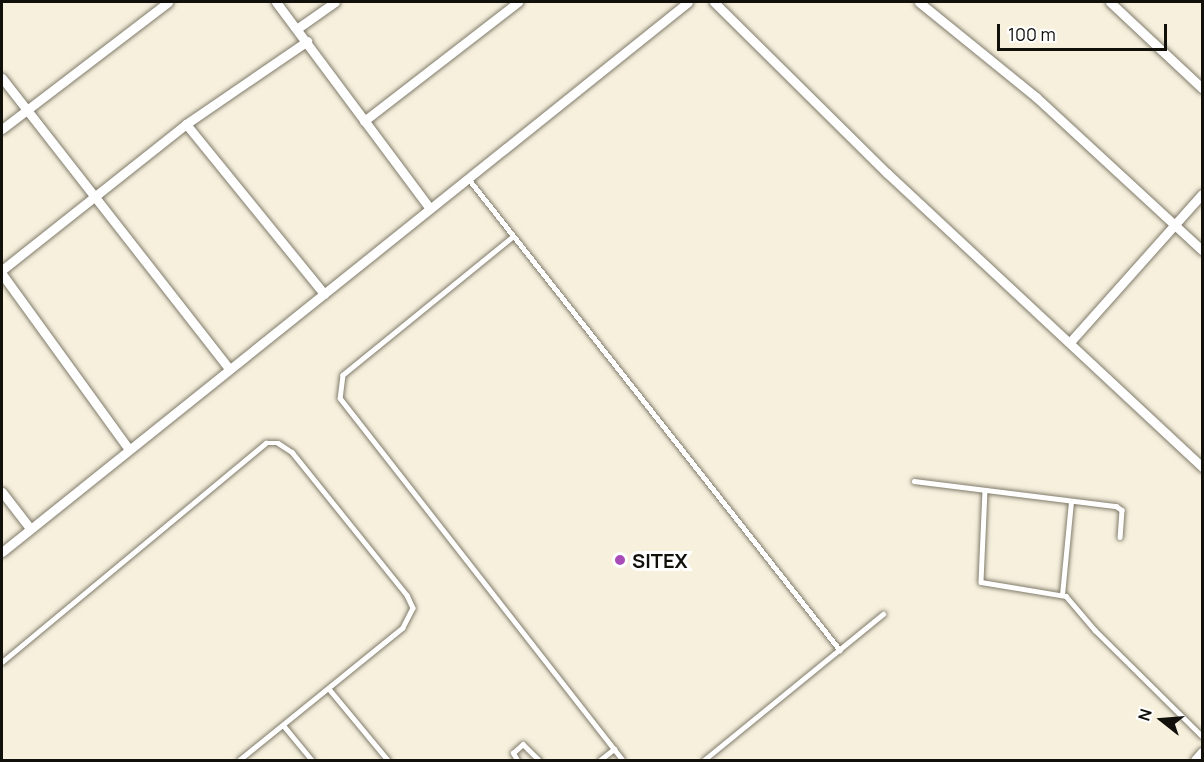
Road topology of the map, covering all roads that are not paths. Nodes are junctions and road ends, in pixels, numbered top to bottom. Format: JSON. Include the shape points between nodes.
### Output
{"nodes":[{"id":1,"x":168,"y":2,"type":"edge"},
{"id":2,"x":276,"y":2,"type":"edge"},
{"id":3,"x":335,"y":2,"type":"edge"},
{"id":4,"x":518,"y":2,"type":"edge"},
{"id":5,"x":688,"y":2,"type":"edge"},
{"id":6,"x":714,"y":2,"type":"edge"},
{"id":7,"x":919,"y":2,"type":"edge"},
{"id":8,"x":1110,"y":2,"type":"edge"},
{"id":9,"x":298,"y":28,"type":"junction"},
{"id":10,"x":307,"y":40,"type":"junction"},
{"id":11,"x":2,"y":78,"type":"edge"},
{"id":12,"x":1203,"y":88,"type":"edge"},
{"id":13,"x":26,"y":110,"type":"junction"},
{"id":14,"x":364,"y":120,"type":"junction"},
{"id":15,"x":186,"y":124,"type":"junction"},
{"id":16,"x":2,"y":129,"type":"edge"},
{"id":17,"x":466,"y":176,"type":"junction"},
{"id":18,"x":1203,"y":194,"type":"edge"},
{"id":19,"x":93,"y":198,"type":"junction"},
{"id":20,"x":429,"y":207,"type":"junction"},
{"id":21,"x":1175,"y":226,"type":"junction"},
{"id":22,"x":513,"y":237,"type":"junction"},
{"id":23,"x":1203,"y":250,"type":"edge"},
{"id":24,"x":2,"y":272,"type":"edge"},
{"id":25,"x":324,"y":294,"type":"junction"},
{"id":26,"x":1071,"y":342,"type":"junction"},
{"id":27,"x":229,"y":369,"type":"junction"},
{"id":28,"x":128,"y":448,"type":"junction"},
{"id":29,"x":1203,"y":467,"type":"edge"},
{"id":30,"x":914,"y":481,"type":"dead end"},
{"id":31,"x":985,"y":490,"type":"junction"},
{"id":32,"x":2,"y":492,"type":"edge"},
{"id":33,"x":1071,"y":501,"type":"junction"},
{"id":34,"x":29,"y":528,"type":"junction"},
{"id":35,"x":1120,"y":537,"type":"dead end"},
{"id":36,"x":2,"y":552,"type":"edge"},
{"id":37,"x":1062,"y":595,"type":"junction"},
{"id":38,"x":883,"y":614,"type":"dead end"},
{"id":39,"x":840,"y":650,"type":"junction"},
{"id":40,"x":2,"y":662,"type":"edge"},
{"id":41,"x":330,"y":690,"type":"junction"},
{"id":42,"x":284,"y":726,"type":"junction"},
{"id":43,"x":1203,"y":736,"type":"edge"},
{"id":44,"x":614,"y":749,"type":"junction"},
{"id":45,"x":1203,"y":752,"type":"edge"},
{"id":46,"x":240,"y":760,"type":"edge"},
{"id":47,"x":312,"y":760,"type":"edge"},
{"id":48,"x":388,"y":760,"type":"edge"},
{"id":49,"x":517,"y":760,"type":"edge"},
{"id":50,"x":540,"y":760,"type":"edge"},
{"id":51,"x":600,"y":760,"type":"edge"},
{"id":52,"x":622,"y":760,"type":"edge"},
{"id":53,"x":704,"y":760,"type":"edge"},
{"id":54,"x":1195,"y":760,"type":"edge"}],
"edges":[{"from":1,"to":13,"type":"street"},
{"from":2,"to":9,"type":"street"},
{"from":3,"to":9,"type":"street"},
{"from":4,"to":14,"type":"street"},
{"from":5,"to":17,"type":"street"},
{"from":6,"to":26,"type":"street","via":[[887,173]]},
{"from":7,"to":21,"type":"street","via":[[1036,97]]},
{"from":8,"to":12,"type":"street"},
{"from":9,"to":10,"type":"street"},
{"from":10,"to":14,"type":"street"},
{"from":10,"to":15,"type":"street"},
{"from":11,"to":13,"type":"street"},
{"from":13,"to":16,"type":"street"},
{"from":13,"to":19,"type":"street"},
{"from":14,"to":20,"type":"street"},
{"from":15,"to":19,"type":"street"},
{"from":15,"to":25,"type":"street"},
{"from":17,"to":20,"type":"street"},
{"from":17,"to":22,"type":"lane"},
{"from":18,"to":21,"type":"street"},
{"from":19,"to":24,"type":"street"},
{"from":19,"to":27,"type":"street"},
{"from":20,"to":25,"type":"street"},
{"from":21,"to":23,"type":"street"},
{"from":21,"to":26,"type":"street"},
{"from":22,"to":39,"type":"lane"},
{"from":22,"to":44,"type":"lane","via":[[343,375],[340,398]]},
{"from":24,"to":28,"type":"street"},
{"from":25,"to":27,"type":"street"},
{"from":26,"to":29,"type":"street"},
{"from":27,"to":28,"type":"street"},
{"from":28,"to":34,"type":"street"},
{"from":30,"to":31,"type":"lane"},
{"from":31,"to":33,"type":"lane"},
{"from":31,"to":37,"type":"lane","via":[[981,582]]},
{"from":32,"to":34,"type":"street"},
{"from":33,"to":35,"type":"lane","via":[[1120,507]]},
{"from":33,"to":37,"type":"lane"},
{"from":34,"to":36,"type":"street"},
{"from":37,"to":43,"type":"lane"},
{"from":38,"to":39,"type":"lane"},
{"from":39,"to":53,"type":"lane"},
{"from":40,"to":41,"type":"lane","via":[[266,443],[278,443],[292,452],[407,594],[413,608],[404,628]]},
{"from":41,"to":42,"type":"lane"},
{"from":41,"to":48,"type":"lane"},
{"from":42,"to":46,"type":"lane"},
{"from":42,"to":47,"type":"lane"},
{"from":44,"to":51,"type":"lane"},
{"from":44,"to":52,"type":"lane"},
{"from":45,"to":54,"type":"street"},
{"from":49,"to":50,"type":"lane","via":[[513,753],[523,744]]}]}
